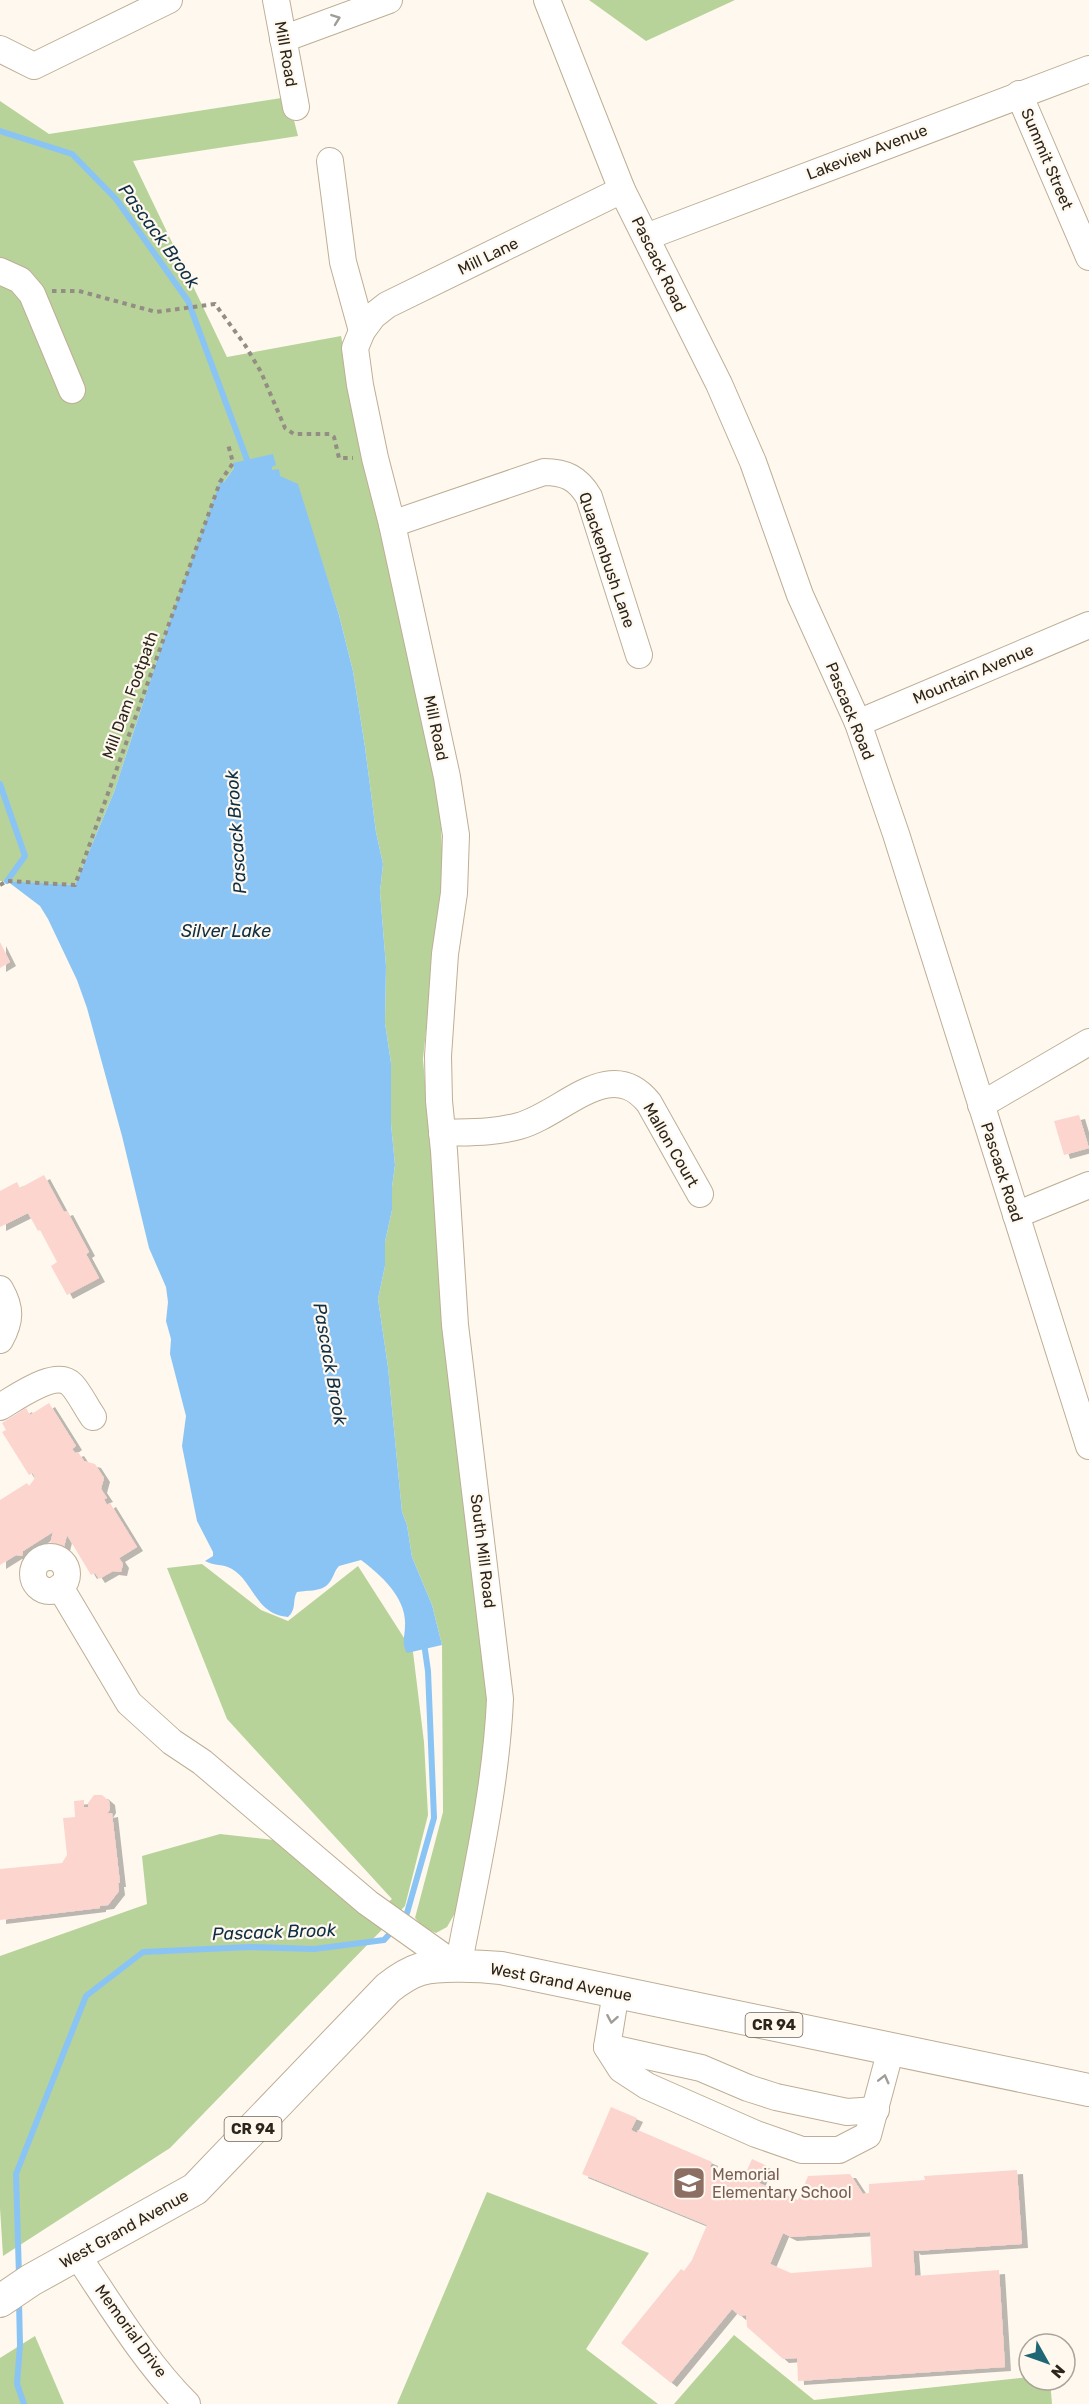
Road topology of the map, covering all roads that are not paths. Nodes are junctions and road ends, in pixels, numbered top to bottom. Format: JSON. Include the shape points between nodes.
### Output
{"nodes":[{"id":1,"x":169,"y":0,"type":"edge"},
{"id":2,"x":277,"y":0,"type":"edge"},
{"id":3,"x":389,"y":0,"type":"edge"},
{"id":4,"x":547,"y":0,"type":"edge"},
{"id":5,"x":283,"y":39,"type":"junction"},
{"id":6,"x":0,"y":49,"type":"edge"},
{"id":7,"x":1089,"y":69,"type":"edge"},
{"id":8,"x":1019,"y":94,"type":"junction"},
{"id":9,"x":296,"y":107,"type":"dead end"},
{"id":10,"x":330,"y":161,"type":"dead end"},
{"id":11,"x":622,"y":190,"type":"junction"},
{"id":12,"x":646,"y":237,"type":"junction"},
{"id":13,"x":1089,"y":257,"type":"edge"},
{"id":14,"x":0,"y":271,"type":"edge"},
{"id":15,"x":362,"y":331,"type":"junction"},
{"id":16,"x":72,"y":390,"type":"dead end"},
{"id":17,"x":392,"y":524,"type":"junction"},
{"id":18,"x":1089,"y":626,"type":"edge"},
{"id":19,"x":639,"y":655,"type":"dead end"},
{"id":20,"x":858,"y":723,"type":"junction"},
{"id":21,"x":1089,"y":1042,"type":"edge"},
{"id":22,"x":981,"y":1105,"type":"junction"},
{"id":23,"x":442,"y":1133,"type":"junction"},
{"id":24,"x":1089,"y":1185,"type":"edge"},
{"id":25,"x":700,"y":1194,"type":"dead end"},
{"id":26,"x":1016,"y":1215,"type":"junction"},
{"id":27,"x":0,"y":1289,"type":"edge"},
{"id":28,"x":0,"y":1340,"type":"edge"},
{"id":29,"x":0,"y":1407,"type":"edge"},
{"id":30,"x":93,"y":1417,"type":"dead end"},
{"id":31,"x":1089,"y":1446,"type":"edge"},
{"id":32,"x":60,"y":1587,"type":"dead end"},
{"id":33,"x":458,"y":1967,"type":"junction"},
{"id":34,"x":616,"y":1992,"type":"junction"},
{"id":35,"x":607,"y":2047,"type":"junction"},
{"id":36,"x":891,"y":2049,"type":"junction"},
{"id":37,"x":1089,"y":2090,"type":"edge"},
{"id":38,"x":876,"y":2110,"type":"junction"},
{"id":39,"x":77,"y":2255,"type":"junction"},
{"id":40,"x":0,"y":2301,"type":"edge"},
{"id":41,"x":187,"y":2404,"type":"edge"}],
"edges":[{"from":1,"to":6,"type":"street","via":[[34,66]]},
{"from":2,"to":5,"type":"street","name":"Mill Road"},
{"from":5,"to":3,"type":"street","one_way":true},
{"from":4,"to":11,"type":"street","name":"Pascack Road"},
{"from":5,"to":9,"type":"street","name":"Mill Road"},
{"from":7,"to":8,"type":"street","name":"Lakeview Avenue"},
{"from":8,"to":12,"type":"street","name":"Lakeview Avenue"},
{"from":8,"to":13,"type":"street","name":"Summit Street"},
{"from":10,"to":15,"type":"street","via":[[343,262]]},
{"from":11,"to":12,"type":"street","name":"Pascack Road"},
{"from":11,"to":15,"type":"street","name":"Mill Lane","via":[[387,305]]},
{"from":12,"to":20,"type":"street","name":"Pascack Road","via":[[749,452],[800,595]]},
{"from":14,"to":16,"type":"street","via":[[20,280],[28,290]]},
{"from":15,"to":17,"type":"street","name":"Mill Road","via":[[355,348],[357,369]]},
{"from":17,"to":19,"type":"street","name":"Quackenbush Lane","via":[[544,472],[571,476],[589,497]]},
{"from":17,"to":23,"type":"street","name":"Mill Road","via":[[456,835],[438,1056]]},
{"from":18,"to":20,"type":"street","name":"Mountain Avenue"},
{"from":20,"to":22,"type":"street","name":"Pascack Road"},
{"from":21,"to":22,"type":"street"},
{"from":22,"to":26,"type":"street","name":"Pascack Road"},
{"from":23,"to":25,"type":"street","name":"Mallon Court","via":[[520,1126],[599,1085],[628,1085],[649,1103]]},
{"from":23,"to":33,"type":"street","name":"South Mill Road","via":[[455,1324],[500,1699],[498,1740],[482,1843]]},
{"from":24,"to":26,"type":"street"},
{"from":26,"to":31,"type":"street","name":"Pascack Road"},
{"from":27,"to":28,"type":"street","via":[[8,1304],[9,1318]]},
{"from":29,"to":30,"type":"street","via":[[40,1384],[57,1379],[71,1383]]},
{"from":32,"to":33,"type":"street","via":[[129,1703],[368,1903]]},
{"from":33,"to":34,"type":"main road","name":"West Grand Avenue","number":"CR 94","via":[[501,1968]]},
{"from":33,"to":39,"type":"main road","name":"West Grand Avenue","number":"CR 94","via":[[422,1968],[388,1988],[195,2189]]},
{"from":34,"to":35,"type":"street","one_way":true},
{"from":34,"to":36,"type":"main road","name":"West Grand Avenue","number":"CR 94"},
{"from":35,"to":38,"type":"street","via":[[701,2068],[776,2097],[848,2112]]},
{"from":35,"to":38,"type":"street","via":[[621,2068],[647,2086],[802,2150],[839,2150],[858,2140],[868,2134]]},
{"from":36,"to":37,"type":"main road","name":"West Grand Avenue","number":"CR 94"},
{"from":38,"to":36,"type":"street","one_way":true},
{"from":39,"to":40,"type":"main road","name":"West Grand Avenue","number":"CR 94"},
{"from":39,"to":41,"type":"street","name":"Memorial Drive","via":[[123,2323]]}]}
